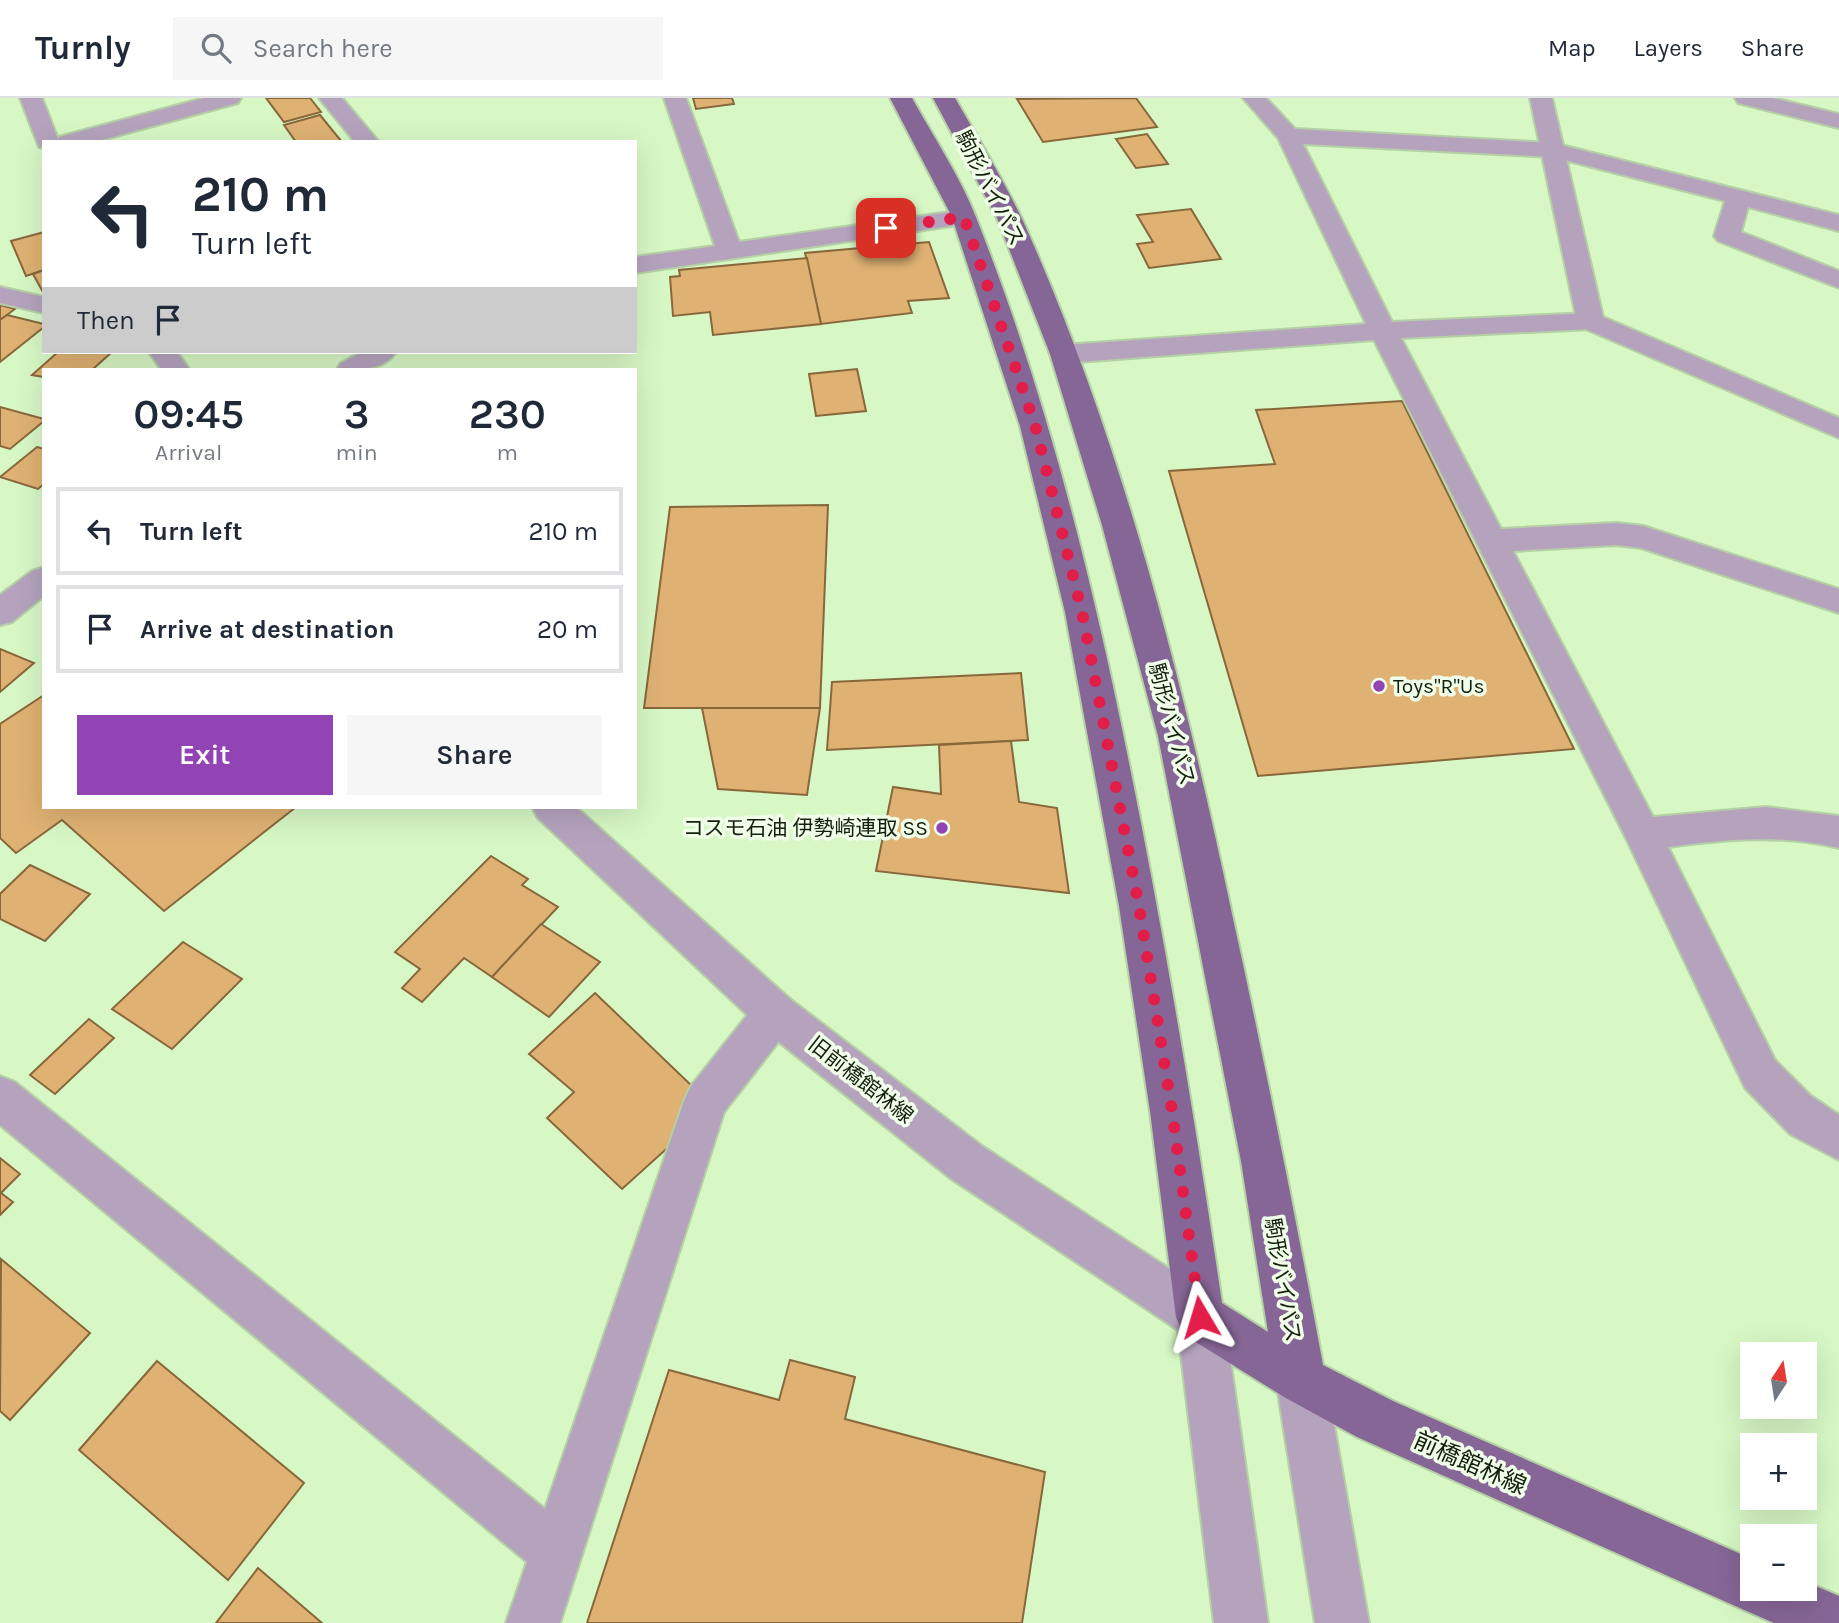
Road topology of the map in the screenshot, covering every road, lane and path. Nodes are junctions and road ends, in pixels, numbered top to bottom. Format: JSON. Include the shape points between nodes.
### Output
{"nodes":[{"id":1,"x":31,"y":98,"type":"edge"},
{"id":2,"x":230,"y":98,"type":"edge"},
{"id":3,"x":330,"y":98,"type":"edge"},
{"id":4,"x":675,"y":98,"type":"edge"},
{"id":5,"x":901,"y":98,"type":"edge"},
{"id":6,"x":944,"y":98,"type":"edge"},
{"id":7,"x":1254,"y":98,"type":"edge"},
{"id":8,"x":1541,"y":98,"type":"edge"},
{"id":9,"x":1746,"y":98,"type":"edge"},
{"id":10,"x":1839,"y":121,"type":"edge"},
{"id":11,"x":1288,"y":136,"type":"junction"},
{"id":12,"x":46,"y":140,"type":"edge"},
{"id":13,"x":74,"y":140,"type":"edge"},
{"id":14,"x":366,"y":140,"type":"edge"},
{"id":15,"x":1553,"y":150,"type":"junction"},
{"id":16,"x":1739,"y":195,"type":"junction"},
{"id":17,"x":964,"y":217,"type":"junction"},
{"id":18,"x":1839,"y":223,"type":"edge"},
{"id":19,"x":729,"y":250,"type":"junction"},
{"id":20,"x":637,"y":265,"type":"edge"},
{"id":21,"x":1839,"y":280,"type":"edge"},
{"id":22,"x":0,"y":295,"type":"edge"},
{"id":23,"x":42,"y":306,"type":"edge"},
{"id":24,"x":1591,"y":320,"type":"junction"},
{"id":25,"x":1383,"y":331,"type":"junction"},
{"id":26,"x":378,"y":354,"type":"edge"},
{"id":27,"x":1063,"y":354,"type":"junction"},
{"id":28,"x":353,"y":368,"type":"edge"},
{"id":29,"x":1839,"y":429,"type":"edge"},
{"id":30,"x":1492,"y":541,"type":"junction"},
{"id":31,"x":42,"y":581,"type":"edge"},
{"id":32,"x":1839,"y":601,"type":"edge"},
{"id":33,"x":0,"y":613,"type":"edge"},
{"id":34,"x":553,"y":809,"type":"edge"},
{"id":35,"x":1839,"y":832,"type":"edge"},
{"id":36,"x":1643,"y":834,"type":"junction"},
{"id":37,"x":775,"y":1013,"type":"junction"},
{"id":38,"x":0,"y":1097,"type":"edge"},
{"id":39,"x":1839,"y":1138,"type":"edge"},
{"id":40,"x":1200,"y":1317,"type":"junction"},
{"id":41,"x":1301,"y":1380,"type":"junction"},
{"id":42,"x":555,"y":1551,"type":"junction"},
{"id":43,"x":1740,"y":1581,"type":"edge"},
{"id":44,"x":1787,"y":1601,"type":"edge"},
{"id":45,"x":533,"y":1623,"type":"edge"},
{"id":46,"x":1241,"y":1623,"type":"edge"},
{"id":47,"x":1342,"y":1623,"type":"edge"},
{"id":48,"x":1838,"y":1623,"type":"edge"}],
"edges":[{"from":1,"to":12,"type":"street"},
{"from":2,"to":13,"type":"street"},
{"from":3,"to":14,"type":"street"},
{"from":4,"to":19,"type":"street"},
{"from":5,"to":17,"type":"main road","name":"駒形バイパス"},
{"from":6,"to":27,"type":"main road","name":"駒形バイパス","via":[[1009,218]]},
{"from":7,"to":11,"type":"street"},
{"from":8,"to":15,"type":"street"},
{"from":9,"to":10,"type":"street"},
{"from":11,"to":15,"type":"street"},
{"from":11,"to":25,"type":"street"},
{"from":15,"to":16,"type":"street"},
{"from":15,"to":24,"type":"street"},
{"from":16,"to":18,"type":"street"},
{"from":16,"to":21,"type":"street","via":[[1727,236]]},
{"from":17,"to":19,"type":"street"},
{"from":17,"to":40,"type":"main road","name":"駒形バイパス","via":[[1035,425],[1082,612],[1139,906]]},
{"from":19,"to":20,"type":"street"},
{"from":22,"to":23,"type":"street"},
{"from":24,"to":25,"type":"street"},
{"from":24,"to":29,"type":"street"},
{"from":25,"to":27,"type":"street"},
{"from":25,"to":30,"type":"street"},
{"from":26,"to":28,"type":"street"},
{"from":27,"to":41,"type":"main road","name":"駒形バイパス","via":[[1118,525],[1189,791],[1263,1161]]},
{"from":30,"to":32,"type":"street","via":[[1616,534],[1643,537]]},
{"from":30,"to":36,"type":"street"},
{"from":31,"to":33,"type":"street"},
{"from":34,"to":37,"type":"street","name":"旧前橋館林線"},
{"from":35,"to":36,"type":"street","via":[[1800,822],[1770,821]]},
{"from":36,"to":39,"type":"street","via":[[1760,1074],[1785,1104]]},
{"from":37,"to":40,"type":"street","name":"旧前橋館林線","via":[[966,1162]]},
{"from":37,"to":42,"type":"street","via":[[706,1101]]},
{"from":38,"to":42,"type":"street"},
{"from":40,"to":41,"type":"main road","name":"前橋館林線"},
{"from":40,"to":46,"type":"street"},
{"from":41,"to":43,"type":"main road","name":"前橋館林線","via":[[1447,1454]]},
{"from":41,"to":47,"type":"street"},
{"from":42,"to":45,"type":"street"},
{"from":44,"to":48,"type":"main road"}]}
